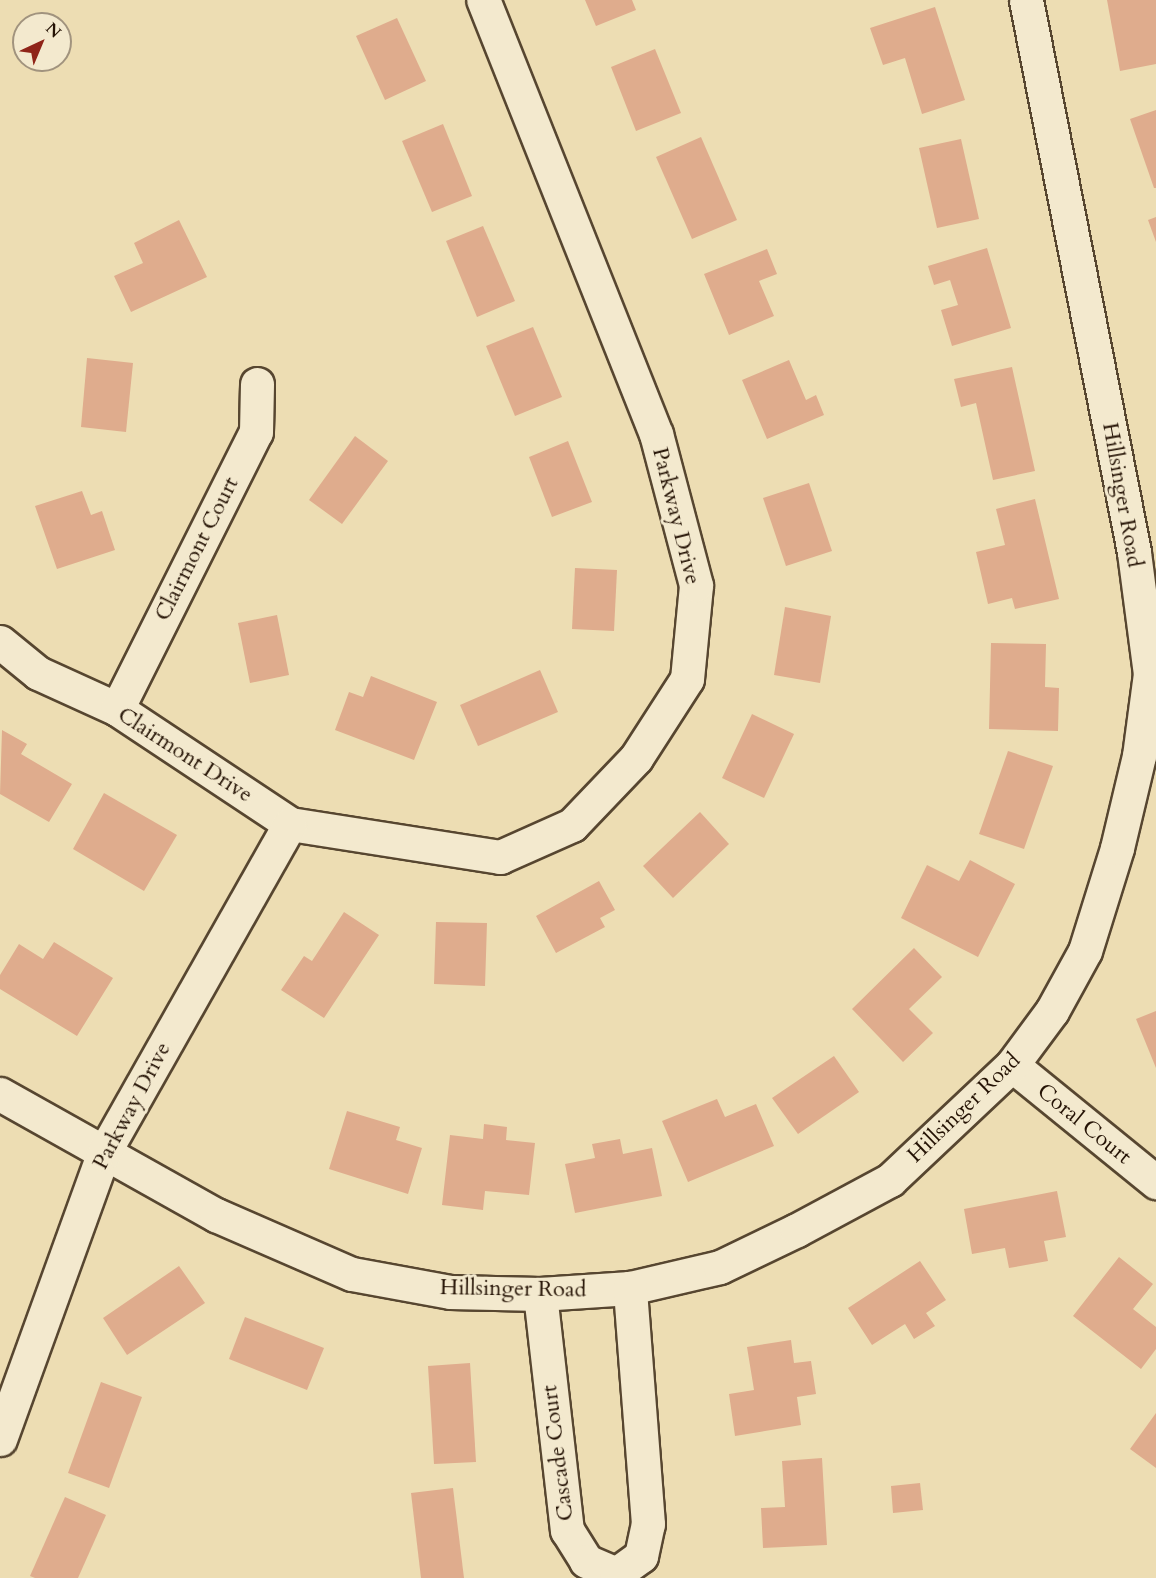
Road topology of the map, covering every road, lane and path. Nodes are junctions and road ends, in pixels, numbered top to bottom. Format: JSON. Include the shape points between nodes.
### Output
{"nodes":[{"id":1,"x":483,"y":0,"type":"edge"},
{"id":2,"x":1026,"y":0,"type":"edge"},
{"id":3,"x":257,"y":384,"type":"dead end"},
{"id":4,"x":0,"y":642,"type":"edge"},
{"id":5,"x":117,"y":709,"type":"junction"},
{"id":6,"x":290,"y":824,"type":"junction"},
{"id":7,"x":382,"y":840,"type":"joint"},
{"id":8,"x":1012,"y":1065,"type":"junction"},
{"id":9,"x":0,"y":1094,"type":"edge"},
{"id":10,"x":103,"y":1154,"type":"junction"},
{"id":11,"x":1156,"y":1182,"type":"edge"},
{"id":12,"x":630,"y":1288,"type":"junction"},
{"id":13,"x":540,"y":1294,"type":"junction"},
{"id":14,"x":0,"y":1439,"type":"edge"}],
"edges":[{"from":1,"to":7,"type":"street","name":"Parkway Drive","via":[[656,434],[696,585],[687,679],[636,758],[572,825],[500,857]]},
{"from":2,"to":8,"type":"street","name":"Hillsinger Road","via":[[1134,552],[1150,674],[1138,756],[1122,825],[1085,951],[1052,1011]]},
{"from":3,"to":5,"type":"street","name":"Clairmont Court","via":[[256,432]]},
{"from":4,"to":5,"type":"street","name":"Clairmont Drive","via":[[38,673]]},
{"from":5,"to":6,"type":"street","name":"Clairmont Drive"},
{"from":6,"to":7,"type":"street","name":"Clairmont Drive"},
{"from":6,"to":10,"type":"street","name":"Parkway Drive"},
{"from":8,"to":11,"type":"street","name":"Coral Court"},
{"from":8,"to":12,"type":"street","name":"Hillsinger Road","via":[[890,1180],[720,1267]]},
{"from":9,"to":10,"type":"street","name":"Hillsinger Road"},
{"from":10,"to":13,"type":"street","name":"Hillsinger Road","via":[[216,1215],[352,1274],[450,1292]]},
{"from":10,"to":14,"type":"street","name":"Parkway Drive"},
{"from":12,"to":13,"type":"street","name":"Hillsinger Road"},
{"from":12,"to":13,"type":"street","name":"Cascade Court","via":[[648,1524],[641,1556],[616,1574],[586,1561],[567,1530]]}]}
